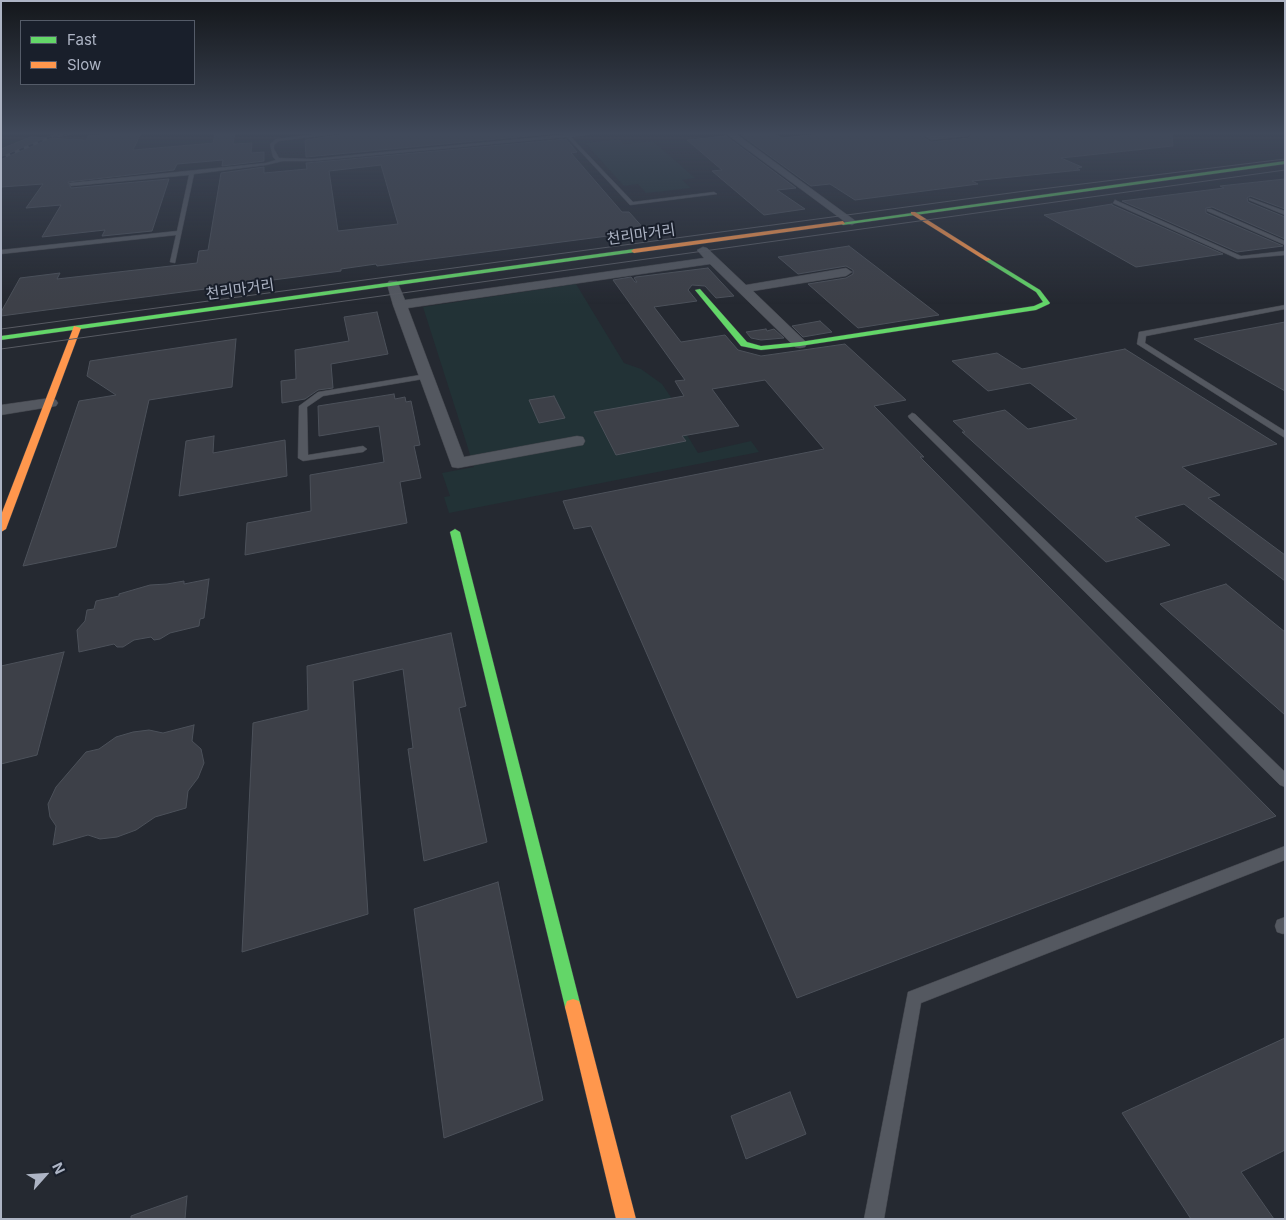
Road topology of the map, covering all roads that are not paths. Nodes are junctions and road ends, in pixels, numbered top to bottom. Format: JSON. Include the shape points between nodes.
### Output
{"nodes":[{"id":1,"x":188,"y":190,"type":"edge"},
{"id":2,"x":619,"y":190,"type":"edge"},
{"id":3,"x":808,"y":190,"type":"edge"},
{"id":4,"x":1082,"y":190,"type":"edge"},
{"id":5,"x":714,"y":194,"type":"dead end"},
{"id":6,"x":1251,"y":198,"type":"dead end"},
{"id":7,"x":1115,"y":202,"type":"dead end"},
{"id":8,"x":1209,"y":210,"type":"dead end"},
{"id":9,"x":914,"y":213,"type":"junction"},
{"id":10,"x":1285,"y":213,"type":"edge"},
{"id":11,"x":852,"y":222,"type":"junction"},
{"id":12,"x":179,"y":233,"type":"junction"},
{"id":13,"x":696,"y":243,"type":"junction"},
{"id":14,"x":1285,"y":243,"type":"edge"},
{"id":15,"x":1,"y":252,"type":"edge"},
{"id":16,"x":1285,"y":253,"type":"edge"},
{"id":17,"x":712,"y":260,"type":"junction"},
{"id":18,"x":173,"y":262,"type":"dead end"},
{"id":19,"x":846,"y":272,"type":"dead end"},
{"id":20,"x":393,"y":284,"type":"junction"},
{"id":21,"x":743,"y":289,"type":"junction"},
{"id":22,"x":698,"y":290,"type":"dead end"},
{"id":23,"x":400,"y":305,"type":"junction"},
{"id":24,"x":1285,"y":307,"type":"edge"},
{"id":25,"x":77,"y":328,"type":"junction"},
{"id":26,"x":1,"y":338,"type":"edge"},
{"id":27,"x":800,"y":344,"type":"junction"},
{"id":28,"x":426,"y":376,"type":"junction"},
{"id":29,"x":50,"y":403,"type":"junction"},
{"id":30,"x":1,"y":410,"type":"edge"},
{"id":31,"x":912,"y":416,"type":"dead end"},
{"id":32,"x":1285,"y":435,"type":"edge"},
{"id":33,"x":577,"y":441,"type":"dead end"},
{"id":34,"x":363,"y":449,"type":"dead end"},
{"id":35,"x":1,"y":529,"type":"edge"},
{"id":36,"x":455,"y":532,"type":"dead end"},
{"id":37,"x":1285,"y":781,"type":"edge"},
{"id":38,"x":1285,"y":853,"type":"edge"},
{"id":39,"x":626,"y":1219,"type":"edge"},
{"id":40,"x":874,"y":1219,"type":"edge"}],
"edges":[{"from":1,"to":12,"type":"lane"},
{"from":2,"to":5,"type":"lane","via":[[632,204]]},
{"from":3,"to":11,"type":"street"},
{"from":4,"to":9,"type":"main road","name":"천리마거리"},
{"from":6,"to":10,"type":"lane"},
{"from":7,"to":16,"type":"lane","via":[[1240,258]]},
{"from":8,"to":14,"type":"lane"},
{"from":9,"to":11,"type":"main road","name":"천리마거리"},
{"from":9,"to":27,"type":"main road","via":[[1038,291],[1047,303],[1036,308]]},
{"from":11,"to":13,"type":"main road","name":"천리마거리"},
{"from":12,"to":15,"type":"lane"},
{"from":12,"to":18,"type":"lane"},
{"from":13,"to":17,"type":"street"},
{"from":13,"to":20,"type":"main road","name":"천리마거리"},
{"from":17,"to":21,"type":"street"},
{"from":17,"to":23,"type":"street"},
{"from":19,"to":21,"type":"street"},
{"from":20,"to":23,"type":"street"},
{"from":20,"to":25,"type":"main road","name":"천리마거리"},
{"from":21,"to":27,"type":"street"},
{"from":22,"to":27,"type":"main road","via":[[744,344],[762,348]]},
{"from":23,"to":28,"type":"street"},
{"from":24,"to":32,"type":"lane","via":[[1142,334],[1141,344]]},
{"from":25,"to":26,"type":"main road","name":"천리마거리"},
{"from":25,"to":29,"type":"main road"},
{"from":28,"to":33,"type":"street","via":[[458,462]]},
{"from":28,"to":34,"type":"lane","via":[[321,394],[303,406],[303,458]]},
{"from":29,"to":30,"type":"street"},
{"from":29,"to":35,"type":"main road"},
{"from":31,"to":37,"type":"lane"},
{"from":36,"to":39,"type":"main road"},
{"from":38,"to":40,"type":"lane","via":[[914,998]]}]}
